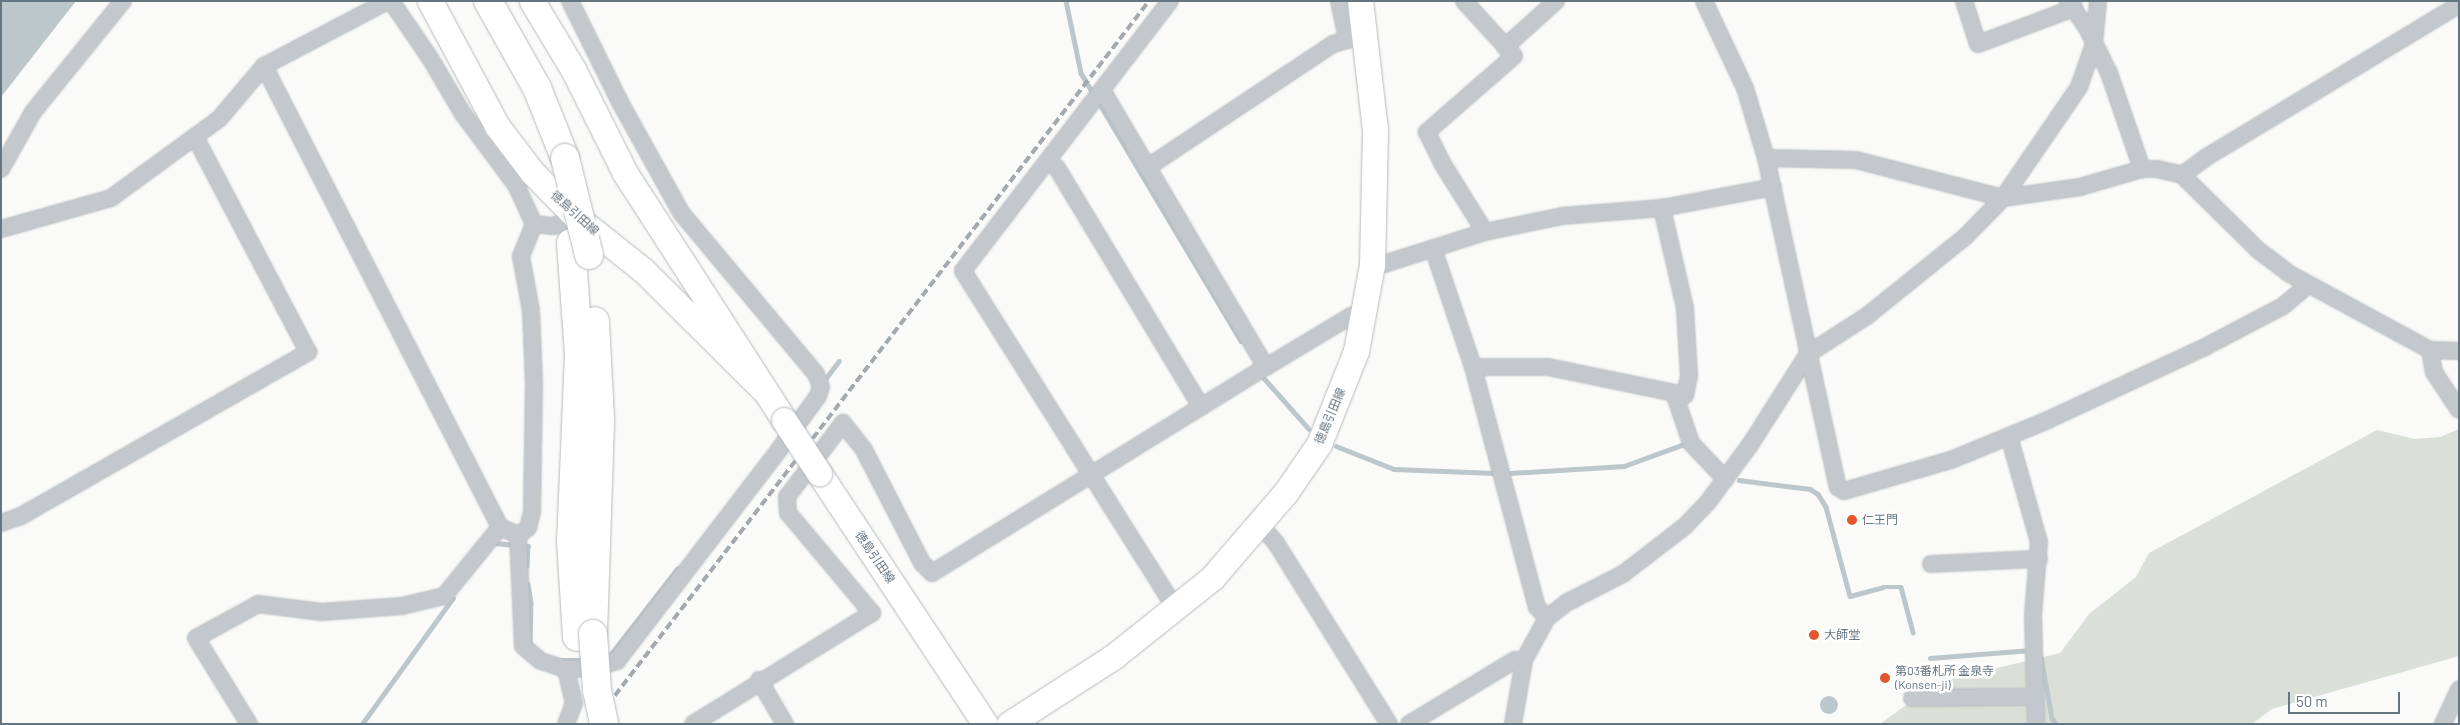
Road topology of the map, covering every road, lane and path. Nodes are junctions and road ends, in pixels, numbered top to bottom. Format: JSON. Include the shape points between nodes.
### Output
{"nodes":[{"id":1,"x":123,"y":1,"type":"edge"},
{"id":2,"x":390,"y":1,"type":"edge"},
{"id":3,"x":430,"y":1,"type":"edge"},
{"id":4,"x":475,"y":1,"type":"edge"},
{"id":5,"x":488,"y":1,"type":"edge"},
{"id":6,"x":532,"y":1,"type":"edge"},
{"id":7,"x":570,"y":1,"type":"edge"},
{"id":8,"x":1170,"y":1,"type":"edge"},
{"id":9,"x":1339,"y":1,"type":"edge"},
{"id":10,"x":1360,"y":1,"type":"edge"},
{"id":11,"x":1464,"y":1,"type":"edge"},
{"id":12,"x":1556,"y":1,"type":"edge"},
{"id":13,"x":1704,"y":1,"type":"edge"},
{"id":14,"x":1964,"y":1,"type":"edge"},
{"id":15,"x":2098,"y":1,"type":"edge"},
{"id":16,"x":2071,"y":5,"type":"edge"},
{"id":17,"x":2459,"y":5,"type":"edge"},
{"id":18,"x":1356,"y":38,"type":"junction"},
{"id":19,"x":2094,"y":44,"type":"junction"},
{"id":20,"x":1505,"y":46,"type":"junction"},
{"id":21,"x":264,"y":66,"type":"junction"},
{"id":22,"x":1098,"y":95,"type":"junction"},
{"id":23,"x":195,"y":137,"type":"junction"},
{"id":24,"x":558,"y":158,"type":"junction"},
{"id":25,"x":649,"y":158,"type":"junction"},
{"id":26,"x":1766,"y":158,"type":"junction"},
{"id":27,"x":1148,"y":167,"type":"junction"},
{"id":28,"x":1057,"y":168,"type":"dead end"},
{"id":29,"x":1,"y":169,"type":"edge"},
{"id":30,"x":2142,"y":170,"type":"junction"},
{"id":31,"x":625,"y":173,"type":"junction"},
{"id":32,"x":2182,"y":175,"type":"junction"},
{"id":33,"x":1773,"y":187,"type":"junction"},
{"id":34,"x":2002,"y":198,"type":"junction"},
{"id":35,"x":1662,"y":208,"type":"junction"},
{"id":36,"x":575,"y":216,"type":"junction"},
{"id":37,"x":534,"y":224,"type":"junction"},
{"id":38,"x":1,"y":229,"type":"edge"},
{"id":39,"x":1485,"y":232,"type":"junction"},
{"id":40,"x":1433,"y":248,"type":"junction"},
{"id":41,"x":1372,"y":265,"type":"junction"},
{"id":42,"x":2308,"y":285,"type":"junction"},
{"id":43,"x":1363,"y":314,"type":"junction"},
{"id":44,"x":2430,"y":350,"type":"junction"},
{"id":45,"x":2459,"y":351,"type":"edge"},
{"id":46,"x":1808,"y":354,"type":"junction"},
{"id":47,"x":1266,"y":367,"type":"junction"},
{"id":48,"x":1473,"y":367,"type":"junction"},
{"id":49,"x":764,"y":390,"type":"junction"},
{"id":50,"x":1674,"y":392,"type":"junction"},
{"id":51,"x":1201,"y":407,"type":"junction"},
{"id":52,"x":2459,"y":410,"type":"edge"},
{"id":53,"x":2009,"y":436,"type":"junction"},
{"id":54,"x":1091,"y":475,"type":"junction"},
{"id":55,"x":1725,"y":479,"type":"junction"},
{"id":56,"x":1,"y":523,"type":"edge"},
{"id":57,"x":1260,"y":526,"type":"junction"},
{"id":58,"x":500,"y":527,"type":"junction"},
{"id":59,"x":518,"y":535,"type":"junction"},
{"id":60,"x":2039,"y":559,"type":"junction"},
{"id":61,"x":1931,"y":564,"type":"dead end"},
{"id":62,"x":1176,"y":609,"type":"junction"},
{"id":63,"x":1547,"y":618,"type":"junction"},
{"id":64,"x":585,"y":636,"type":"junction"},
{"id":65,"x":1524,"y":660,"type":"junction"},
{"id":66,"x":566,"y":670,"type":"junction"},
{"id":67,"x":759,"y":680,"type":"junction"},
{"id":68,"x":2459,"y":689,"type":"edge"},
{"id":69,"x":2035,"y":697,"type":"junction"},
{"id":70,"x":1912,"y":698,"type":"dead end"},
{"id":71,"x":249,"y":724,"type":"edge"},
{"id":72,"x":566,"y":724,"type":"edge"},
{"id":73,"x":589,"y":724,"type":"edge"},
{"id":74,"x":604,"y":724,"type":"edge"},
{"id":75,"x":693,"y":724,"type":"edge"},
{"id":76,"x":785,"y":724,"type":"edge"},
{"id":77,"x":986,"y":724,"type":"edge"},
{"id":78,"x":1009,"y":724,"type":"edge"},
{"id":79,"x":1389,"y":724,"type":"edge"},
{"id":80,"x":1409,"y":724,"type":"edge"},
{"id":81,"x":1512,"y":724,"type":"edge"},
{"id":82,"x":2036,"y":724,"type":"edge"},
{"id":83,"x":2442,"y":724,"type":"edge"}],
"edges":[{"from":1,"to":29,"type":"street","via":[[33,112]]},
{"from":2,"to":21,"type":"street"},
{"from":2,"to":37,"type":"street","via":[[430,58],[463,114],[516,184]]},
{"from":3,"to":36,"type":"main road","name":"徳島引田線","via":[[497,126],[532,172]]},
{"from":4,"to":24,"type":"highway"},
{"from":5,"to":24,"type":"highway","via":[[537,88]]},
{"from":6,"to":31,"type":"main road","name":"徳島引田線","via":[[574,71]]},
{"from":7,"to":25,"type":"street"},
{"from":8,"to":22,"type":"street"},
{"from":9,"to":18,"type":"street"},
{"from":10,"to":18,"type":"main road","name":"徳島引田線"},
{"from":11,"to":20,"type":"street"},
{"from":12,"to":20,"type":"street"},
{"from":13,"to":26,"type":"street","via":[[1745,88]]},
{"from":14,"to":16,"type":"street","via":[[1978,44]]},
{"from":15,"to":19,"type":"street"},
{"from":16,"to":19,"type":"street"},
{"from":17,"to":32,"type":"street","via":[[2204,158]]},
{"from":18,"to":27,"type":"street","via":[[1333,44]]},
{"from":18,"to":41,"type":"main road","name":"徳島引田線","via":[[1375,130]]},
{"from":19,"to":30,"type":"street","via":[[2109,73]]},
{"from":19,"to":34,"type":"street","via":[[2079,87]]},
{"from":20,"to":39,"type":"street","via":[[1514,56],[1427,132],[1442,163]]},
{"from":21,"to":23,"type":"street","via":[[219,120]]},
{"from":21,"to":58,"type":"street"},
{"from":22,"to":27,"type":"street"},
{"from":22,"to":54,"type":"street","via":[[964,271]]},
{"from":23,"to":38,"type":"street","via":[[111,198]]},
{"from":23,"to":56,"type":"street","via":[[308,352],[21,516]]},
{"from":24,"to":64,"type":"highway","via":[[580,249],[571,541]]},
{"from":25,"to":31,"type":"street"},
{"from":25,"to":66,"type":"street","via":[[682,214],[816,374],[821,387],[818,396],[778,451],[617,661],[594,668]]},
{"from":26,"to":33,"type":"street"},
{"from":26,"to":34,"type":"street","via":[[1856,160]]},
{"from":27,"to":47,"type":"street"},
{"from":28,"to":51,"type":"street"},
{"from":30,"to":32,"type":"street","via":[[2157,169]]},
{"from":30,"to":34,"type":"street","via":[[2080,187]]},
{"from":31,"to":49,"type":"main road","name":"徳島引田線"},
{"from":32,"to":42,"type":"street","via":[[2258,250]]},
{"from":33,"to":35,"type":"street"},
{"from":33,"to":46,"type":"street"},
{"from":34,"to":46,"type":"street","via":[[1959,243],[1867,316]]},
{"from":35,"to":39,"type":"street","via":[[1562,216]]},
{"from":35,"to":50,"type":"street","via":[[1685,308],[1689,345],[1685,395]]},
{"from":36,"to":37,"type":"street","via":[[554,226]]},
{"from":36,"to":49,"type":"main road","name":"徳島引田線","via":[[644,270]]},
{"from":37,"to":59,"type":"street","via":[[521,256],[531,311],[534,384],[532,512],[528,528]]},
{"from":39,"to":40,"type":"street"},
{"from":40,"to":41,"type":"street"},
{"from":40,"to":48,"type":"street"},
{"from":41,"to":43,"type":"main road","name":"徳島引田線"},
{"from":42,"to":44,"type":"street"},
{"from":42,"to":53,"type":"street","via":[[2283,306],[2205,347]]},
{"from":43,"to":47,"type":"street","via":[[1351,316]]},
{"from":43,"to":57,"type":"main road","name":"徳島引田線","via":[[1356,351],[1319,444]]},
{"from":44,"to":45,"type":"street"},
{"from":44,"to":52,"type":"street","via":[[2434,372]]},
{"from":46,"to":53,"type":"street","via":[[1838,487],[1844,491],[1951,460]]},
{"from":46,"to":55,"type":"street"},
{"from":47,"to":51,"type":"street"},
{"from":48,"to":50,"type":"street","via":[[1548,367]]},
{"from":48,"to":63,"type":"street","via":[[1537,607]]},
{"from":49,"to":77,"type":"main road","name":"徳島引田線","bridge":true},
{"from":50,"to":55,"type":"street","via":[[1691,443]]},
{"from":51,"to":54,"type":"street"},
{"from":53,"to":60,"type":"street","via":[[2039,542]]},
{"from":54,"to":62,"type":"street"},
{"from":54,"to":67,"type":"street","via":[[932,573],[922,563],[864,450],[843,423],[787,497],[788,513],[872,613]]},
{"from":55,"to":63,"type":"street","via":[[1708,502],[1662,546],[1623,574],[1566,603]]},
{"from":57,"to":62,"type":"main road","name":"徳島引田線","via":[[1212,578]]},
{"from":57,"to":79,"type":"street","via":[[1276,543]]},
{"from":58,"to":59,"type":"street"},
{"from":58,"to":71,"type":"street","via":[[444,596],[402,606],[321,612],[258,604],[196,638]]},
{"from":59,"to":66,"type":"street","via":[[523,646],[541,661]]},
{"from":60,"to":61,"type":"street"},
{"from":60,"to":69,"type":"street","via":[[2033,651]]},
{"from":62,"to":78,"type":"main road","name":"徳島引田線","via":[[1114,657]]},
{"from":63,"to":65,"type":"street"},
{"from":64,"to":73,"type":"highway"},
{"from":64,"to":74,"type":"highway","bridge":true},
{"from":65,"to":80,"type":"street","via":[[1515,660]]},
{"from":65,"to":81,"type":"street"},
{"from":66,"to":72,"type":"street","via":[[574,703]]},
{"from":67,"to":75,"type":"street"},
{"from":67,"to":76,"type":"street"},
{"from":68,"to":83,"type":"street"},
{"from":69,"to":70,"type":"street"},
{"from":69,"to":82,"type":"street"}]}
